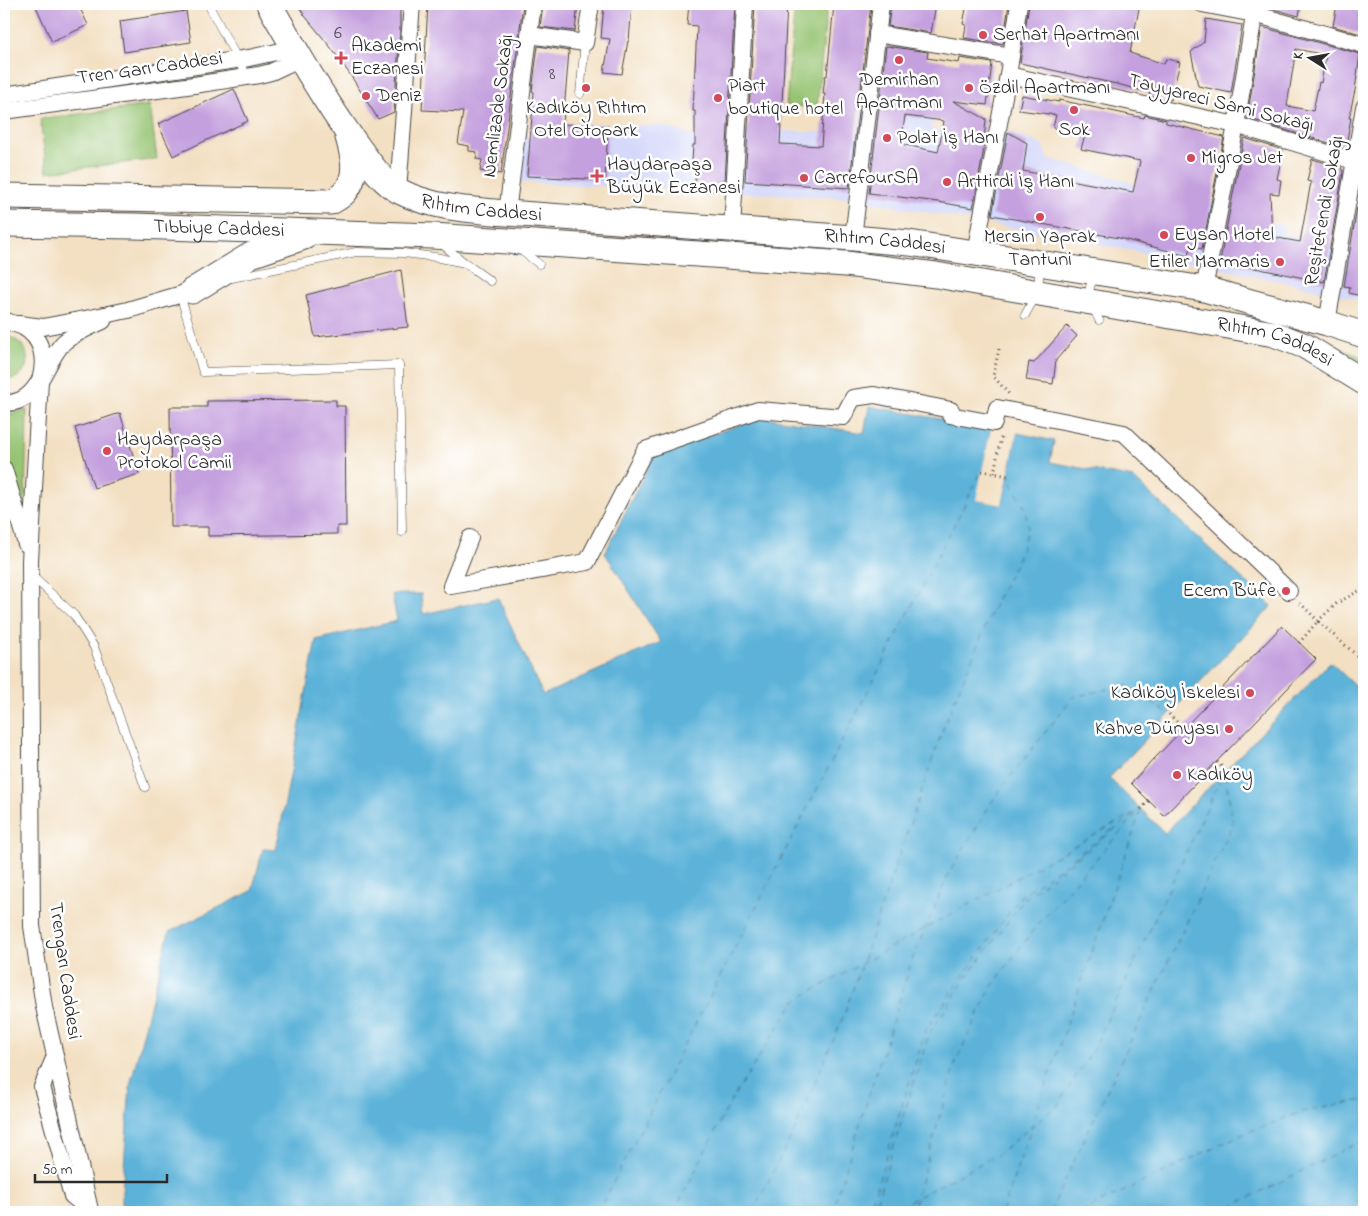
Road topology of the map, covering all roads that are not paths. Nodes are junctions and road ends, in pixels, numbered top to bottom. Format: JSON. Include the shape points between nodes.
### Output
{"nodes":[{"id":1,"x":208,"y":4,"type":"edge"},
{"id":2,"x":270,"y":4,"type":"edge"},
{"id":3,"x":412,"y":4,"type":"edge"},
{"id":4,"x":533,"y":4,"type":"edge"},
{"id":5,"x":591,"y":4,"type":"edge"},
{"id":6,"x":745,"y":4,"type":"edge"},
{"id":7,"x":880,"y":4,"type":"edge"},
{"id":8,"x":1018,"y":4,"type":"edge"},
{"id":9,"x":1202,"y":4,"type":"edge"},
{"id":10,"x":1255,"y":9,"type":"edge"},
{"id":11,"x":877,"y":34,"type":"junction"},
{"id":12,"x":529,"y":35,"type":"junction"},
{"id":13,"x":585,"y":43,"type":"junction"},
{"id":14,"x":1364,"y":45,"type":"edge"},
{"id":15,"x":298,"y":54,"type":"junction"},
{"id":16,"x":1011,"y":56,"type":"junction"},
{"id":17,"x":238,"y":60,"type":"junction"},
{"id":18,"x":1008,"y":75,"type":"junction"},
{"id":19,"x":247,"y":77,"type":"junction"},
{"id":20,"x":580,"y":94,"type":"dead end"},
{"id":21,"x":4,"y":95,"type":"edge"},
{"id":22,"x":1364,"y":107,"type":"edge"},
{"id":23,"x":4,"y":111,"type":"edge"},
{"id":24,"x":1236,"y":125,"type":"junction"},
{"id":25,"x":346,"y":131,"type":"junction"},
{"id":26,"x":1360,"y":162,"type":"edge"},
{"id":27,"x":398,"y":190,"type":"junction"},
{"id":28,"x":4,"y":196,"type":"edge"},
{"id":29,"x":507,"y":214,"type":"junction"},
{"id":30,"x":4,"y":224,"type":"edge"},
{"id":31,"x":732,"y":229,"type":"junction"},
{"id":32,"x":318,"y":232,"type":"junction"},
{"id":33,"x":433,"y":236,"type":"junction"},
{"id":34,"x":853,"y":238,"type":"junction"},
{"id":35,"x":507,"y":241,"type":"junction"},
{"id":36,"x":975,"y":253,"type":"junction"},
{"id":37,"x":465,"y":263,"type":"junction"},
{"id":38,"x":1037,"y":263,"type":"junction"},
{"id":39,"x":539,"y":264,"type":"dead end"},
{"id":40,"x":1099,"y":273,"type":"junction"},
{"id":41,"x":490,"y":281,"type":"dead end"},
{"id":42,"x":1204,"y":289,"type":"junction"},
{"id":43,"x":1037,"y":292,"type":"junction"},
{"id":44,"x":186,"y":293,"type":"junction"},
{"id":45,"x":128,"y":310,"type":"junction"},
{"id":46,"x":1095,"y":310,"type":"junction"},
{"id":47,"x":1025,"y":315,"type":"dead end"},
{"id":48,"x":6,"y":322,"type":"edge"},
{"id":49,"x":1327,"y":323,"type":"junction"},
{"id":50,"x":1364,"y":335,"type":"edge"},
{"id":51,"x":40,"y":380,"type":"junction"},
{"id":52,"x":1364,"y":382,"type":"edge"},
{"id":53,"x":4,"y":403,"type":"edge"},
{"id":54,"x":4,"y":470,"type":"edge"},
{"id":55,"x":402,"y":532,"type":"dead end"},
{"id":56,"x":470,"y":538,"type":"dead end"},
{"id":57,"x":30,"y":567,"type":"junction"},
{"id":58,"x":1289,"y":591,"type":"road end"},
{"id":59,"x":145,"y":787,"type":"dead end"},
{"id":60,"x":90,"y":1211,"type":"edge"}],
"edges":[{"from":1,"to":17,"type":"lane"},
{"from":2,"to":15,"type":"main road"},
{"from":3,"to":27,"type":"street"},
{"from":4,"to":12,"type":"street","name":"Nemlizade Sokağı"},
{"from":5,"to":13,"type":"street"},
{"from":6,"to":31,"type":"street"},
{"from":7,"to":11,"type":"street"},
{"from":8,"to":16,"type":"street"},
{"from":9,"to":10,"type":"street"},
{"from":10,"to":14,"type":"street"},
{"from":10,"to":24,"type":"street"},
{"from":11,"to":16,"type":"street"},
{"from":11,"to":34,"type":"street"},
{"from":12,"to":13,"type":"street"},
{"from":12,"to":29,"type":"street","name":"Nemlizade Sokağı"},
{"from":13,"to":20,"type":"lane"},
{"from":15,"to":17,"type":"street","via":[[281,51]]},
{"from":15,"to":19,"type":"street","name":"Tren Garı Caddesi","via":[[288,64],[271,72]]},
{"from":15,"to":25,"type":"main road"},
{"from":16,"to":18,"type":"street"},
{"from":17,"to":19,"type":"lane"},
{"from":17,"to":21,"type":"street"},
{"from":18,"to":24,"type":"street","name":"Tayyareci Sami Sokağı"},
{"from":18,"to":36,"type":"street"},
{"from":19,"to":23,"type":"street","name":"Tren Garı Caddesi"},
{"from":22,"to":26,"type":"street","name":"Reşitefendi Sokağı"},
{"from":24,"to":26,"type":"street","name":"Tayyareci Sami Sokağı"},
{"from":24,"to":42,"type":"street"},
{"from":25,"to":27,"type":"main road","name":"Rıhtım Caddesi","via":[[375,170]]},
{"from":25,"to":28,"type":"main road","via":[[354,159],[353,178],[345,193],[332,202]]},
{"from":26,"to":49,"type":"street","name":"Reşitefendi Sokağı"},
{"from":27,"to":29,"type":"main road","name":"Rıhtım Caddesi","via":[[424,202]]},
{"from":29,"to":31,"type":"main road","name":"Rıhtım Caddesi"},
{"from":30,"to":32,"type":"main road","name":"Tıbbiye Caddesi"},
{"from":31,"to":34,"type":"main road","name":"Rıhtım Caddesi"},
{"from":32,"to":33,"type":"main road","name":"Tıbbiye Caddesi"},
{"from":32,"to":44,"type":"main road","via":[[251,255]]},
{"from":33,"to":35,"type":"main road","name":"Rıhtım Caddesi"},
{"from":33,"to":37,"type":"lane"},
{"from":34,"to":36,"type":"main road","name":"Rıhtım Caddesi"},
{"from":35,"to":39,"type":"lane"},
{"from":35,"to":43,"type":"main road","name":"Rıhtım Caddesi","via":[[846,264]]},
{"from":36,"to":38,"type":"main road","name":"Rıhtım Caddesi"},
{"from":37,"to":41,"type":"lane"},
{"from":37,"to":44,"type":"lane","via":[[404,253],[356,252],[240,276]]},
{"from":38,"to":40,"type":"main road","name":"Rıhtım Caddesi"},
{"from":38,"to":43,"type":"lane","via":[[1040,276]]},
{"from":40,"to":42,"type":"main road","name":"Rıhtım Caddesi"},
{"from":40,"to":46,"type":"lane","via":[[1090,282],[1089,292]]},
{"from":42,"to":49,"type":"main road","name":"Rıhtım Caddesi"},
{"from":43,"to":46,"type":"main road","name":"Rıhtım Caddesi"},
{"from":43,"to":47,"type":"lane"},
{"from":44,"to":45,"type":"street"},
{"from":44,"to":55,"type":"lane","via":[[203,372],[399,365]]},
{"from":45,"to":48,"type":"street","via":[[43,327]]},
{"from":45,"to":51,"type":"street","via":[[63,343]]},
{"from":46,"to":52,"type":"main road","name":"Rıhtım Caddesi","via":[[1274,334],[1305,346]]},
{"from":48,"to":51,"type":"street","via":[[23,327],[40,345],[44,368]]},
{"from":49,"to":50,"type":"main road","name":"Rıhtım Caddesi"},
{"from":51,"to":53,"type":"street","via":[[22,399]]},
{"from":51,"to":57,"type":"street"},
{"from":54,"to":57,"type":"street","via":[[22,526]]},
{"from":56,"to":58,"type":"street","via":[[451,586],[587,562],[646,450],[758,410],[843,417],[853,398],[874,395],[951,410],[950,415],[994,423],[996,408],[1124,433]]},
{"from":57,"to":59,"type":"lane","via":[[74,614],[94,647]]},
{"from":57,"to":60,"type":"street","name":"Trengarı Caddesi","via":[[32,926],[44,1007]]}]}
